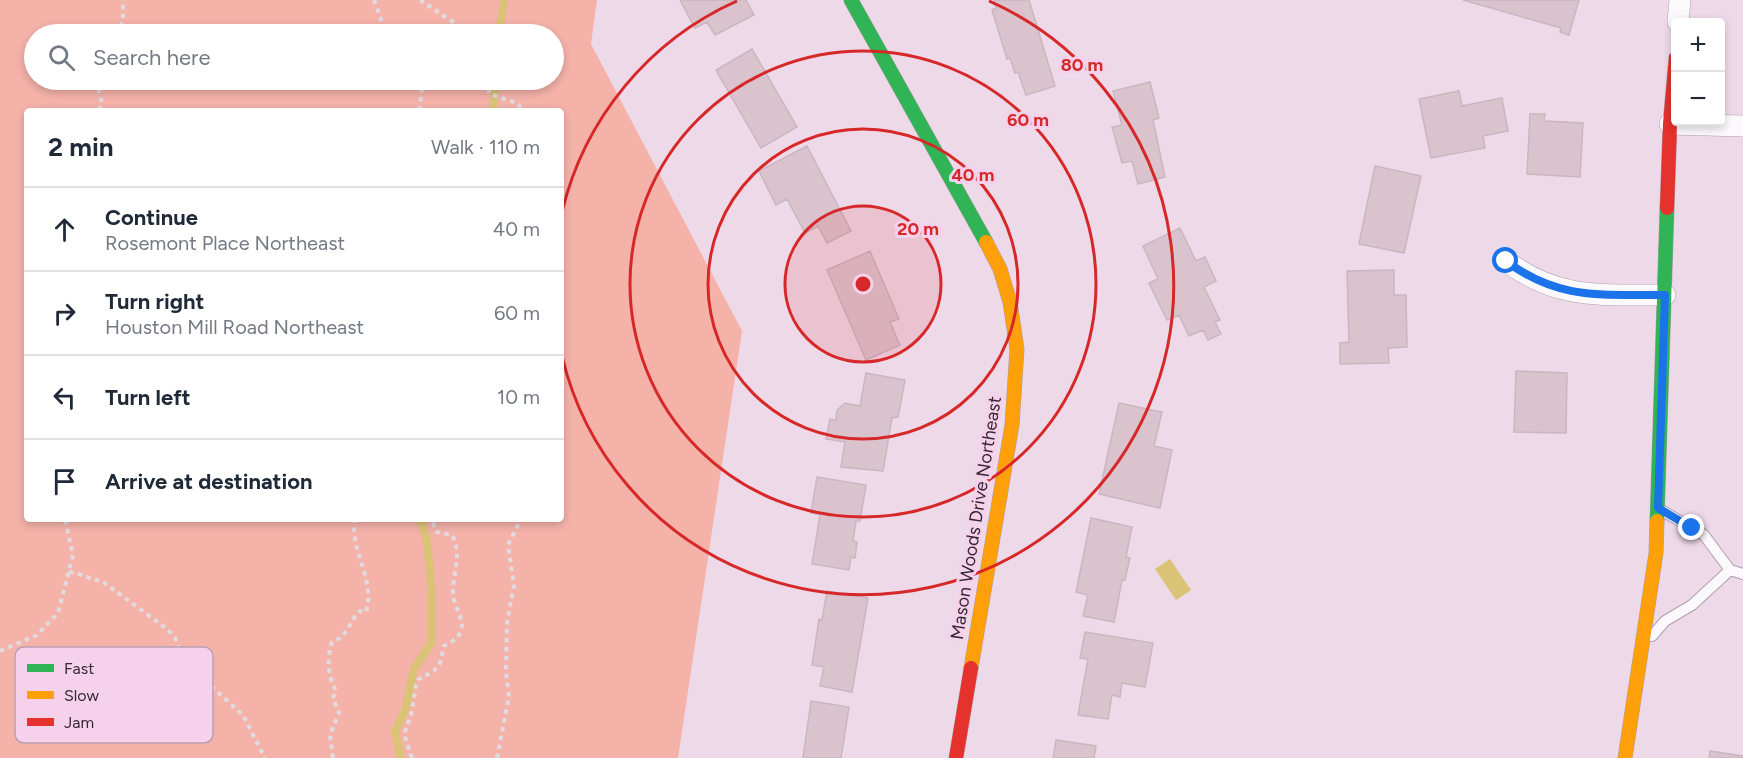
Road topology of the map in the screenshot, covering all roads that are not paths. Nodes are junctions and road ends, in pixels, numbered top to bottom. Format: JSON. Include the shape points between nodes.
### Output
{"nodes":[{"id":1,"x":850,"y":0,"type":"edge"},
{"id":2,"x":1680,"y":0,"type":"edge"},
{"id":3,"x":1678,"y":18,"type":"edge"},
{"id":4,"x":1675,"y":72,"type":"edge"},
{"id":5,"x":1670,"y":124,"type":"junction"},
{"id":6,"x":1743,"y":126,"type":"edge"},
{"id":7,"x":1506,"y":261,"type":"dead end"},
{"id":8,"x":1665,"y":295,"type":"junction"},
{"id":9,"x":1658,"y":508,"type":"junction"},
{"id":10,"x":1730,"y":570,"type":"junction"},
{"id":11,"x":1743,"y":574,"type":"edge"},
{"id":12,"x":1644,"y":645,"type":"junction"},
{"id":13,"x":956,"y":758,"type":"edge"},
{"id":14,"x":1625,"y":758,"type":"edge"}],
"edges":[{"from":1,"to":13,"type":"street","name":"Mason Woods Drive Northeast","via":[[1000,269],[1017,349],[1012,425]]},
{"from":2,"to":3,"type":"street"},
{"from":4,"to":5,"type":"street"},
{"from":5,"to":6,"type":"street"},
{"from":5,"to":8,"type":"street"},
{"from":7,"to":8,"type":"street","via":[[1538,283],[1557,289]]},
{"from":8,"to":9,"type":"street"},
{"from":9,"to":10,"type":"lane","via":[[1704,535]]},
{"from":9,"to":12,"type":"street"},
{"from":10,"to":11,"type":"lane"},
{"from":10,"to":12,"type":"lane","via":[[1692,605],[1665,621]]},
{"from":12,"to":14,"type":"street"}]}
